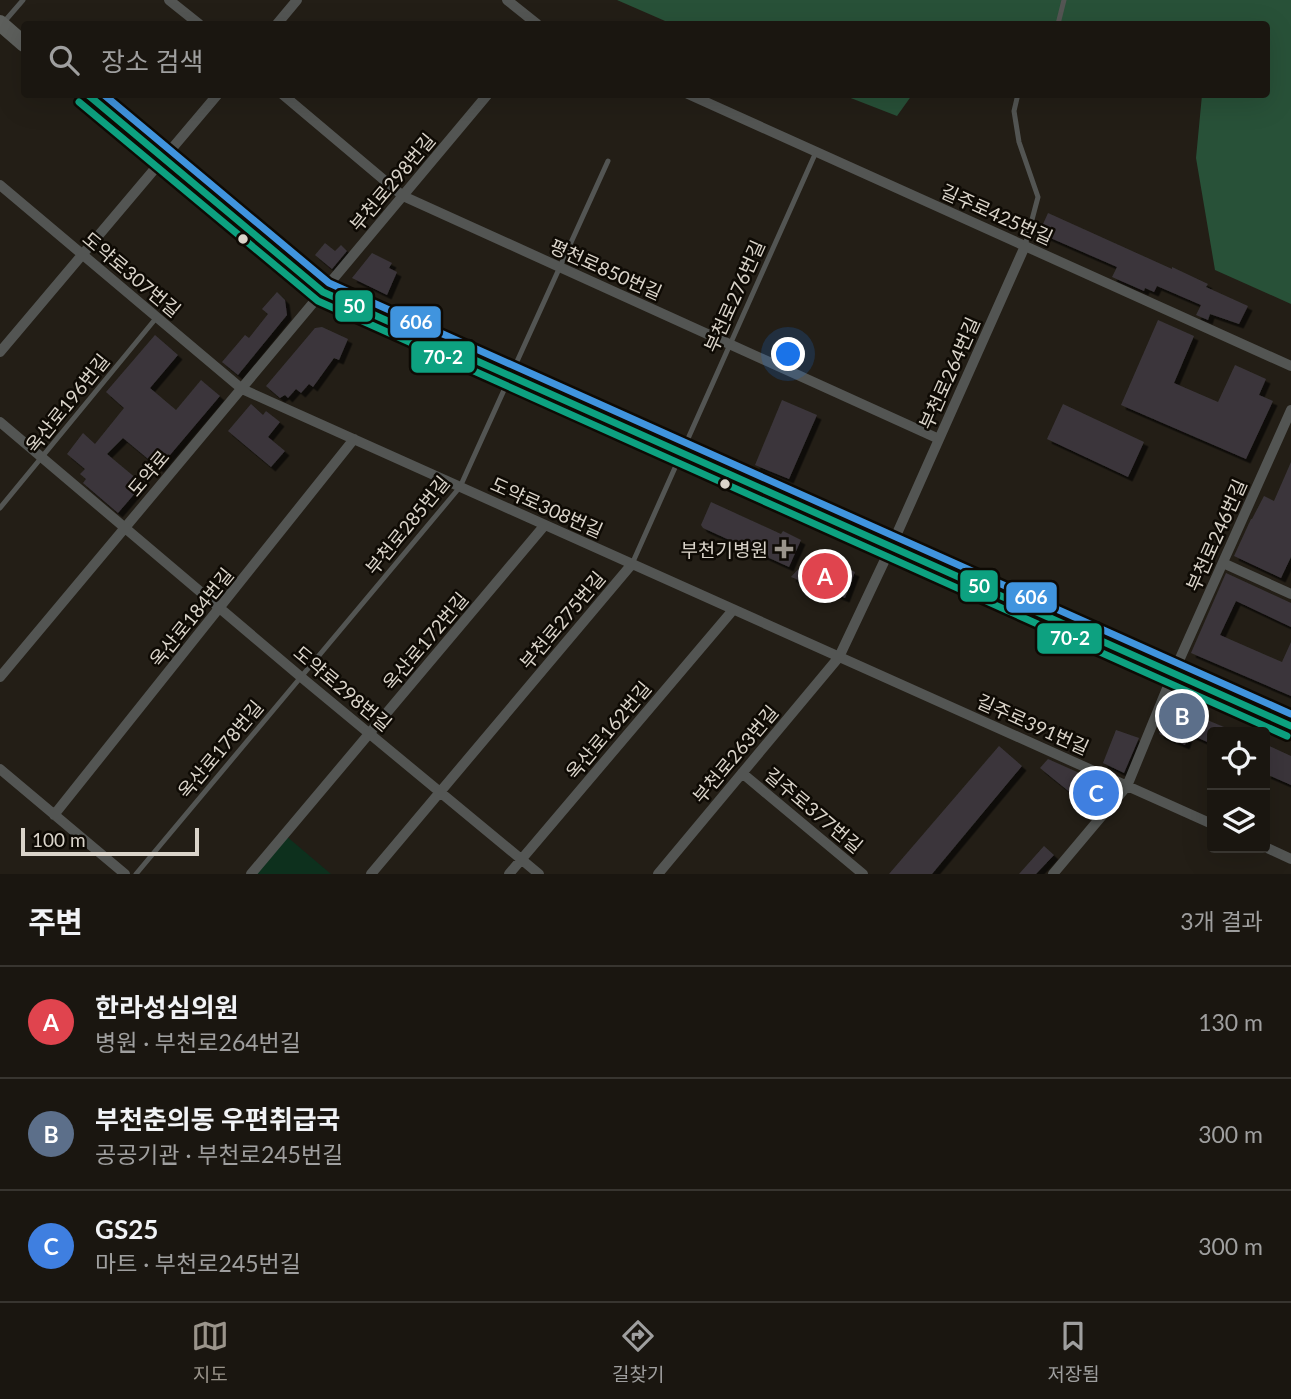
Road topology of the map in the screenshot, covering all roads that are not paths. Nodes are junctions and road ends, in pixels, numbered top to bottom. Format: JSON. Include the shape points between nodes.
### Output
{"nodes":[{"id":1,"x":23,"y":0,"type":"edge"},
{"id":2,"x":169,"y":0,"type":"edge"},
{"id":3,"x":297,"y":0,"type":"edge"},
{"id":4,"x":508,"y":0,"type":"edge"},
{"id":5,"x":1064,"y":0,"type":"edge"},
{"id":6,"x":194,"y":21,"type":"edge"},
{"id":7,"x":279,"y":21,"type":"edge"},
{"id":8,"x":533,"y":21,"type":"edge"},
{"id":9,"x":1059,"y":21,"type":"edge"},
{"id":10,"x":1,"y":25,"type":"edge"},
{"id":11,"x":21,"y":42,"type":"edge"},
{"id":12,"x":91,"y":98,"type":"edge"},
{"id":13,"x":215,"y":98,"type":"edge"},
{"id":14,"x":287,"y":98,"type":"edge"},
{"id":15,"x":485,"y":98,"type":"edge"},
{"id":16,"x":697,"y":98,"type":"edge"},
{"id":17,"x":1017,"y":98,"type":"edge"},
{"id":18,"x":816,"y":152,"type":"junction"},
{"id":19,"x":163,"y":159,"type":"junction"},
{"id":20,"x":608,"y":161,"type":"dead end"},
{"id":21,"x":0,"y":185,"type":"edge"},
{"id":22,"x":403,"y":196,"type":"junction"},
{"id":23,"x":1025,"y":246,"type":"junction"},
{"id":24,"x":82,"y":255,"type":"junction"},
{"id":25,"x":561,"y":268,"type":"junction"},
{"id":26,"x":323,"y":292,"type":"junction"},
{"id":27,"x":157,"y":317,"type":"junction"},
{"id":28,"x":730,"y":343,"type":"junction"},
{"id":29,"x":0,"y":352,"type":"edge"},
{"id":30,"x":1291,"y":366,"type":"edge"},
{"id":31,"x":511,"y":377,"type":"junction"},
{"id":32,"x":242,"y":389,"type":"junction"},
{"id":33,"x":1291,"y":410,"type":"edge"},
{"id":34,"x":0,"y":422,"type":"edge"},
{"id":35,"x":354,"y":439,"type":"junction"},
{"id":36,"x":939,"y":439,"type":"junction"},
{"id":37,"x":681,"y":453,"type":"junction"},
{"id":38,"x":43,"y":457,"type":"junction"},
{"id":39,"x":460,"y":487,"type":"junction"},
{"id":40,"x":0,"y":508,"type":"edge"},
{"id":41,"x":544,"y":526,"type":"junction"},
{"id":42,"x":125,"y":528,"type":"junction"},
{"id":43,"x":891,"y":547,"type":"junction"},
{"id":44,"x":1223,"y":563,"type":"junction"},
{"id":45,"x":632,"y":564,"type":"junction"},
{"id":46,"x":1291,"y":594,"type":"edge"},
{"id":47,"x":221,"y":608,"type":"junction"},
{"id":48,"x":733,"y":610,"type":"junction"},
{"id":49,"x":839,"y":657,"type":"junction"},
{"id":50,"x":1173,"y":674,"type":"junction"},
{"id":51,"x":0,"y":677,"type":"edge"},
{"id":52,"x":301,"y":677,"type":"junction"},
{"id":53,"x":1291,"y":726,"type":"edge"},
{"id":54,"x":370,"y":733,"type":"junction"},
{"id":55,"x":0,"y":769,"type":"edge"},
{"id":56,"x":742,"y":773,"type":"junction"},
{"id":57,"x":1127,"y":786,"type":"junction"},
{"id":58,"x":440,"y":791,"type":"junction"},
{"id":59,"x":54,"y":815,"type":"junction"},
{"id":60,"x":1207,"y":822,"type":"edge"},
{"id":61,"x":1270,"y":850,"type":"edge"},
{"id":62,"x":1291,"y":859,"type":"edge"},
{"id":63,"x":521,"y":860,"type":"junction"},
{"id":64,"x":125,"y":874,"type":"edge"},
{"id":65,"x":136,"y":874,"type":"edge"},
{"id":66,"x":251,"y":874,"type":"edge"},
{"id":67,"x":371,"y":874,"type":"edge"},
{"id":68,"x":509,"y":874,"type":"edge"},
{"id":69,"x":539,"y":874,"type":"edge"},
{"id":70,"x":658,"y":874,"type":"edge"},
{"id":71,"x":863,"y":874,"type":"edge"},
{"id":72,"x":1053,"y":874,"type":"edge"}],
"edges":[{"from":1,"to":10,"type":"lane"},
{"from":2,"to":6,"type":"street"},
{"from":3,"to":7,"type":"street"},
{"from":4,"to":8,"type":"street"},
{"from":5,"to":9,"type":"lane"},
{"from":10,"to":11,"type":"main road"},
{"from":12,"to":19,"type":"main road"},
{"from":13,"to":19,"type":"street"},
{"from":14,"to":22,"type":"street","name":"평천로850번길"},
{"from":15,"to":22,"type":"street","name":"부천로298번길"},
{"from":16,"to":18,"type":"street","name":"길주로425번길"},
{"from":17,"to":23,"type":"lane","name":"부천로264번길","via":[[1014,111],[1019,142],[1038,197]]},
{"from":18,"to":23,"type":"street","name":"길주로425번길"},
{"from":18,"to":28,"type":"lane","name":"부천로276번길"},
{"from":19,"to":24,"type":"street"},
{"from":19,"to":26,"type":"main road"},
{"from":20,"to":25,"type":"lane","name":"부천로285번길"},
{"from":21,"to":24,"type":"street","name":"도약로307번길"},
{"from":22,"to":25,"type":"street","name":"평천로850번길"},
{"from":22,"to":26,"type":"street","name":"부천로298번길"},
{"from":23,"to":30,"type":"street","name":"길주로425번길"},
{"from":23,"to":36,"type":"street","name":"부천로264번길"},
{"from":24,"to":27,"type":"street","name":"도약로307번길"},
{"from":24,"to":29,"type":"street"},
{"from":25,"to":28,"type":"street","name":"평천로850번길"},
{"from":25,"to":31,"type":"lane","name":"부천로285번길"},
{"from":26,"to":31,"type":"main road"},
{"from":26,"to":32,"type":"street","name":"도약로"},
{"from":27,"to":32,"type":"street","name":"도약로307번길"},
{"from":27,"to":38,"type":"lane","name":"옥산로196번길"},
{"from":28,"to":36,"type":"street","name":"평천로850번길"},
{"from":28,"to":37,"type":"lane","name":"부천로276번길"},
{"from":31,"to":37,"type":"main road"},
{"from":31,"to":39,"type":"lane","name":"부천로285번길"},
{"from":32,"to":35,"type":"street","name":"도약로308번길"},
{"from":32,"to":42,"type":"street","name":"도약로"},
{"from":33,"to":44,"type":"street","name":"부천로246번길"},
{"from":34,"to":38,"type":"street","name":"도약로298번길"},
{"from":35,"to":39,"type":"street","name":"도약로308번길"},
{"from":35,"to":47,"type":"street","name":"옥산로184번길"},
{"from":36,"to":43,"type":"street","name":"부천로264번길"},
{"from":37,"to":43,"type":"main road"},
{"from":37,"to":45,"type":"lane","name":"부천로275번길"},
{"from":38,"to":40,"type":"lane","name":"옥산로196번길"},
{"from":38,"to":42,"type":"street","name":"도약로298번길"},
{"from":39,"to":41,"type":"street","name":"도약로308번길"},
{"from":39,"to":52,"type":"lane","name":"부천로285번길"},
{"from":41,"to":45,"type":"street","name":"도약로308번길"},
{"from":41,"to":54,"type":"street","name":"옥산로172번길"},
{"from":42,"to":47,"type":"street","name":"도약로298번길"},
{"from":42,"to":51,"type":"street","name":"도약로"},
{"from":43,"to":49,"type":"street","name":"부천로264번길"},
{"from":43,"to":50,"type":"main road"},
{"from":44,"to":46,"type":"street"},
{"from":44,"to":50,"type":"street","name":"부천로246번길"},
{"from":45,"to":48,"type":"street","name":"도약로308번길"},
{"from":45,"to":58,"type":"street","name":"부천로275번길"},
{"from":47,"to":52,"type":"street","name":"도약로298번길"},
{"from":47,"to":59,"type":"street","name":"옥산로184번길"},
{"from":48,"to":49,"type":"street","name":"도약로308번길"},
{"from":48,"to":63,"type":"street","name":"옥산로162번길"},
{"from":49,"to":56,"type":"street","name":"부천로263번길"},
{"from":49,"to":57,"type":"street","name":"길주로391번길"},
{"from":50,"to":53,"type":"main road"},
{"from":50,"to":57,"type":"street","name":"부천로246번길"},
{"from":52,"to":54,"type":"street","name":"도약로298번길"},
{"from":52,"to":65,"type":"lane","name":"옥산로178번길"},
{"from":54,"to":58,"type":"street","name":"도약로298번길"},
{"from":54,"to":66,"type":"street","name":"옥산로172번길"},
{"from":55,"to":59,"type":"street"},
{"from":56,"to":70,"type":"street","name":"부천로263번길"},
{"from":56,"to":71,"type":"street","name":"길주로377번길"},
{"from":57,"to":60,"type":"street","name":"길주로391번길"},
{"from":57,"to":72,"type":"street","name":"부천로246번길"},
{"from":58,"to":63,"type":"street","name":"도약로298번길"},
{"from":58,"to":67,"type":"street","name":"부천로275번길"},
{"from":59,"to":64,"type":"street"},
{"from":61,"to":62,"type":"street"},
{"from":63,"to":68,"type":"street","name":"옥산로162번길"},
{"from":63,"to":69,"type":"street","name":"도약로298번길"}]}
